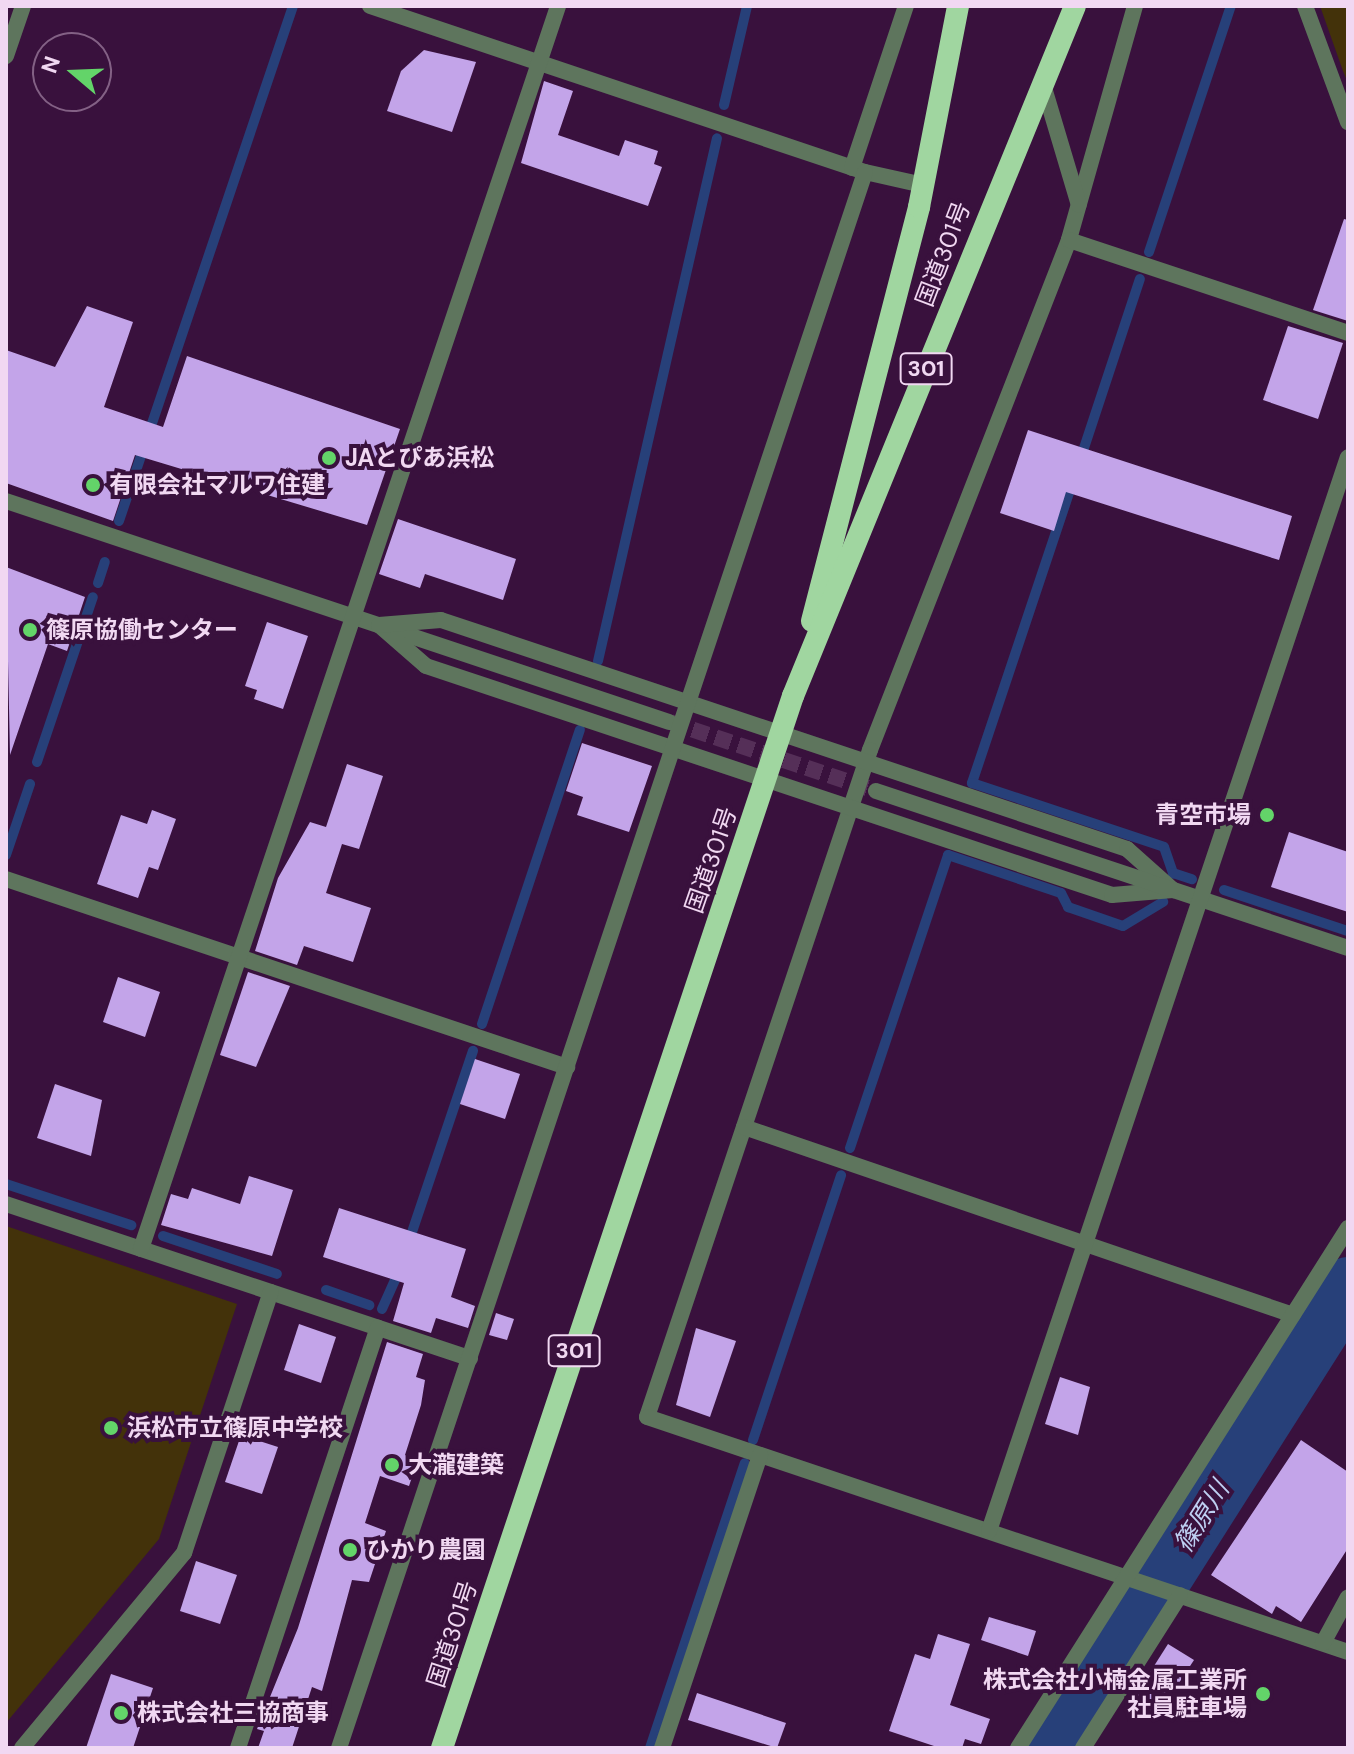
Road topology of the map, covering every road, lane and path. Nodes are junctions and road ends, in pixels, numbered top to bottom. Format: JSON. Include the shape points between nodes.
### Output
{"nodes":[{"id":1,"x":23,"y":6,"type":"edge"},
{"id":2,"x":370,"y":6,"type":"edge"},
{"id":3,"x":558,"y":6,"type":"edge"},
{"id":4,"x":906,"y":6,"type":"edge"},
{"id":5,"x":958,"y":6,"type":"edge"},
{"id":6,"x":1075,"y":6,"type":"edge"},
{"id":7,"x":1135,"y":6,"type":"edge"},
{"id":8,"x":1305,"y":6,"type":"edge"},
{"id":9,"x":6,"y":56,"type":"edge"},
{"id":10,"x":539,"y":63,"type":"junction"},
{"id":11,"x":1042,"y":80,"type":"junction"},
{"id":12,"x":1348,"y":122,"type":"edge"},
{"id":13,"x":858,"y":170,"type":"junction"},
{"id":14,"x":923,"y":185,"type":"junction"},
{"id":15,"x":1079,"y":205,"type":"junction"},
{"id":16,"x":1069,"y":240,"type":"junction"},
{"id":17,"x":1348,"y":333,"type":"edge"},
{"id":18,"x":1348,"y":457,"type":"edge"},
{"id":19,"x":6,"y":501,"type":"edge"},
{"id":20,"x":352,"y":616,"type":"junction"},
{"id":21,"x":379,"y":625,"type":"junction"},
{"id":22,"x":793,"y":696,"type":"junction"},
{"id":23,"x":688,"y":703,"type":"junction"},
{"id":24,"x":669,"y":722,"type":"tunnel mouth"},
{"id":25,"x":780,"y":734,"type":"junction"},
{"id":26,"x":673,"y":748,"type":"junction"},
{"id":27,"x":865,"y":762,"type":"junction"},
{"id":28,"x":765,"y":779,"type":"junction"},
{"id":29,"x":876,"y":791,"type":"tunnel mouth"},
{"id":30,"x":850,"y":807,"type":"junction"},
{"id":31,"x":6,"y":879,"type":"edge"},
{"id":32,"x":1173,"y":890,"type":"junction"},
{"id":33,"x":1200,"y":899,"type":"junction"},
{"id":34,"x":1348,"y":948,"type":"edge"},
{"id":35,"x":238,"y":957,"type":"junction"},
{"id":36,"x":567,"y":1067,"type":"junction"},
{"id":37,"x":744,"y":1127,"type":"junction"},
{"id":38,"x":6,"y":1204,"type":"edge"},
{"id":39,"x":1348,"y":1228,"type":"edge"},
{"id":40,"x":1086,"y":1242,"type":"junction"},
{"id":41,"x":141,"y":1249,"type":"junction"},
{"id":42,"x":271,"y":1292,"type":"junction"},
{"id":43,"x":1293,"y":1315,"type":"junction"},
{"id":44,"x":378,"y":1328,"type":"junction"},
{"id":45,"x":470,"y":1358,"type":"junction"},
{"id":46,"x":760,"y":1455,"type":"junction"},
{"id":47,"x":989,"y":1531,"type":"junction"},
{"id":48,"x":1134,"y":1580,"type":"junction"},
{"id":49,"x":1176,"y":1594,"type":"junction"},
{"id":50,"x":1348,"y":1597,"type":"edge"},
{"id":51,"x":1323,"y":1643,"type":"junction"},
{"id":52,"x":1348,"y":1652,"type":"edge"},
{"id":53,"x":22,"y":1748,"type":"edge"},
{"id":54,"x":238,"y":1748,"type":"edge"},
{"id":55,"x":339,"y":1748,"type":"edge"},
{"id":56,"x":442,"y":1748,"type":"edge"},
{"id":57,"x":662,"y":1748,"type":"edge"},
{"id":58,"x":1018,"y":1748,"type":"edge"},
{"id":59,"x":1083,"y":1748,"type":"edge"}],
"edges":[{"from":1,"to":9,"type":"street"},
{"from":2,"to":10,"type":"street"},
{"from":3,"to":10,"type":"street"},
{"from":4,"to":13,"type":"street"},
{"from":5,"to":14,"type":"highway"},
{"from":6,"to":11,"type":"highway","name":"国道301号","number":"301"},
{"from":7,"to":15,"type":"street"},
{"from":8,"to":12,"type":"street"},
{"from":10,"to":13,"type":"street"},
{"from":10,"to":20,"type":"street"},
{"from":11,"to":15,"type":"street"},
{"from":11,"to":22,"type":"highway","name":"国道301号","number":"301"},
{"from":13,"to":14,"type":"street"},
{"from":13,"to":23,"type":"street"},
{"from":14,"to":22,"type":"highway"},
{"from":15,"to":16,"type":"street"},
{"from":16,"to":17,"type":"street"},
{"from":16,"to":27,"type":"street"},
{"from":18,"to":33,"type":"street"},
{"from":19,"to":20,"type":"street"},
{"from":20,"to":21,"type":"street"},
{"from":20,"to":35,"type":"street"},
{"from":21,"to":23,"type":"street","via":[[441,620]]},
{"from":21,"to":24,"type":"street"},
{"from":21,"to":26,"type":"street","via":[[426,666]]},
{"from":22,"to":25,"type":"highway","name":"国道301号","number":"301"},
{"from":23,"to":25,"type":"street"},
{"from":23,"to":26,"type":"street"},
{"from":25,"to":27,"type":"street"},
{"from":25,"to":28,"type":"highway","name":"国道301号","number":"301"},
{"from":26,"to":28,"type":"street"},
{"from":26,"to":36,"type":"street"},
{"from":27,"to":30,"type":"street"},
{"from":27,"to":32,"type":"street","via":[[1127,849]]},
{"from":28,"to":30,"type":"street"},
{"from":28,"to":56,"type":"highway","name":"国道301号","number":"301"},
{"from":29,"to":32,"type":"street"},
{"from":30,"to":32,"type":"street","via":[[1112,895]]},
{"from":30,"to":37,"type":"street"},
{"from":31,"to":35,"type":"street"},
{"from":32,"to":33,"type":"street"},
{"from":33,"to":34,"type":"street"},
{"from":33,"to":40,"type":"street"},
{"from":35,"to":36,"type":"street"},
{"from":35,"to":41,"type":"street"},
{"from":36,"to":45,"type":"street"},
{"from":37,"to":40,"type":"street"},
{"from":37,"to":46,"type":"street","via":[[647,1417]]},
{"from":38,"to":41,"type":"street"},
{"from":39,"to":43,"type":"street"},
{"from":40,"to":43,"type":"street"},
{"from":40,"to":47,"type":"street"},
{"from":41,"to":42,"type":"street"},
{"from":42,"to":44,"type":"street"},
{"from":42,"to":53,"type":"street","via":[[184,1553]]},
{"from":43,"to":48,"type":"street"},
{"from":44,"to":45,"type":"street"},
{"from":44,"to":54,"type":"street"},
{"from":45,"to":55,"type":"street"},
{"from":46,"to":47,"type":"street"},
{"from":46,"to":57,"type":"street"},
{"from":47,"to":48,"type":"street"},
{"from":48,"to":49,"type":"street"},
{"from":48,"to":58,"type":"street"},
{"from":49,"to":51,"type":"street"},
{"from":49,"to":59,"type":"street"},
{"from":50,"to":51,"type":"street"},
{"from":51,"to":52,"type":"street"}]}
